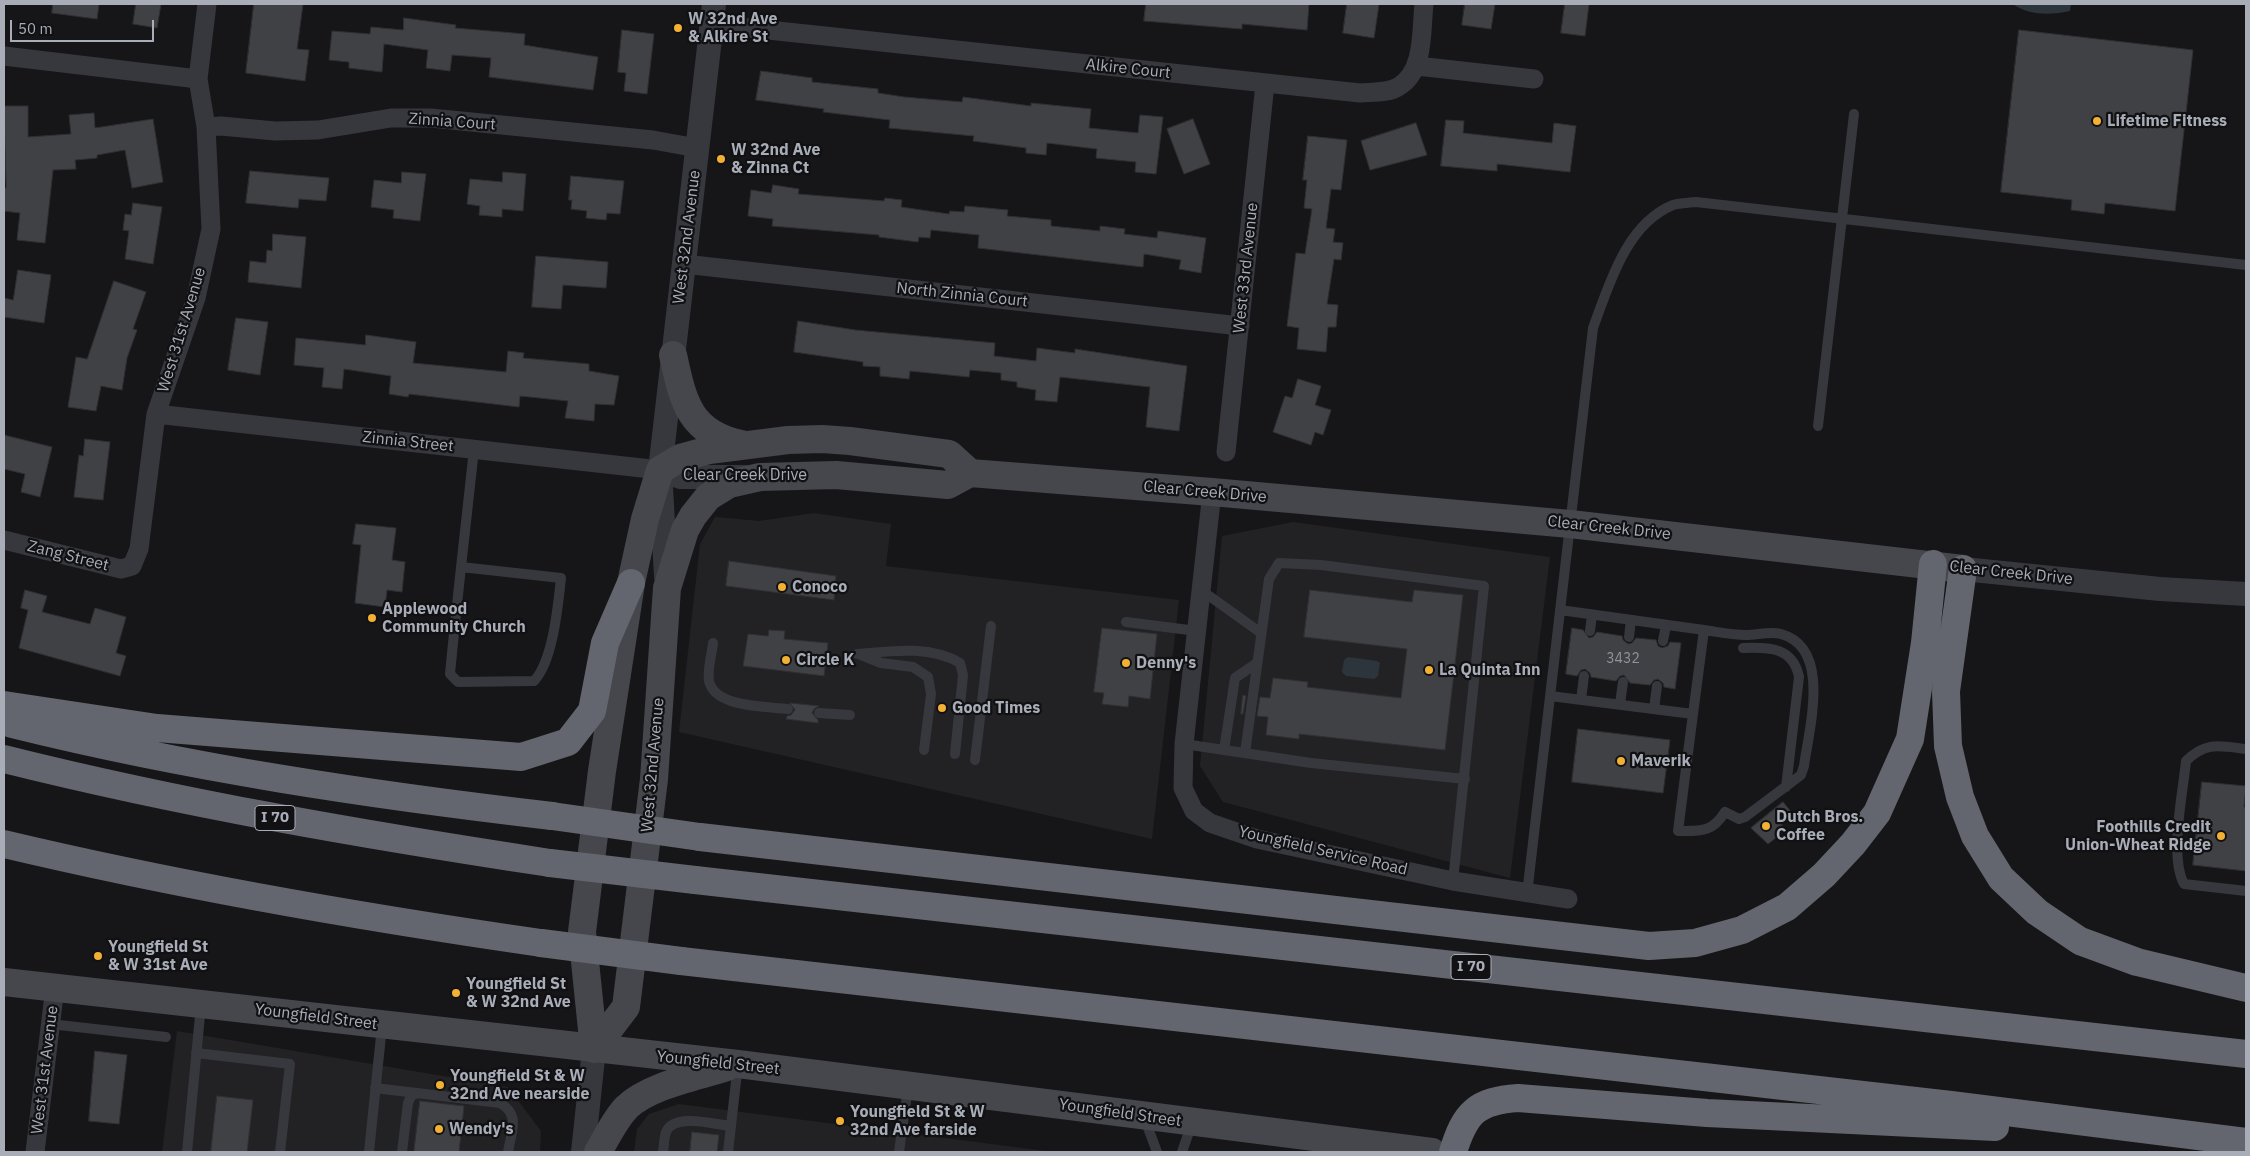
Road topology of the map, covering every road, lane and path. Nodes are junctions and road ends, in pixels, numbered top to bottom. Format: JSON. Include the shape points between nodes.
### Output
{"nodes":[{"id":1,"x":207,"y":4,"type":"edge"},
{"id":2,"x":1424,"y":4,"type":"edge"},
{"id":3,"x":713,"y":14,"type":"edge"},
{"id":4,"x":4,"y":56,"type":"edge"},
{"id":5,"x":1416,"y":66,"type":"junction"},
{"id":6,"x":198,"y":79,"type":"junction"},
{"id":7,"x":1534,"y":79,"type":"dead end"},
{"id":8,"x":1265,"y":84,"type":"junction"},
{"id":9,"x":1854,"y":114,"type":"dead end"},
{"id":10,"x":206,"y":127,"type":"junction"},
{"id":11,"x":697,"y":148,"type":"junction"},
{"id":12,"x":1840,"y":217,"type":"junction"},
{"id":13,"x":684,"y":264,"type":"junction"},
{"id":14,"x":2246,"y":264,"type":"edge"},
{"id":15,"x":1240,"y":326,"type":"junction"},
{"id":16,"x":674,"y":355,"type":"junction"},
{"id":17,"x":156,"y":414,"type":"junction"},
{"id":18,"x":1818,"y":426,"type":"dead end"},
{"id":19,"x":747,"y":445,"type":"junction"},
{"id":20,"x":474,"y":449,"type":"junction"},
{"id":21,"x":1226,"y":452,"type":"dead end"},
{"id":22,"x":660,"y":470,"type":"junction"},
{"id":23,"x":970,"y":473,"type":"junction"},
{"id":24,"x":760,"y":477,"type":"junction"},
{"id":25,"x":1212,"y":492,"type":"junction"},
{"id":26,"x":1570,"y":524,"type":"junction"},
{"id":27,"x":4,"y":540,"type":"edge"},
{"id":28,"x":1933,"y":564,"type":"junction"},
{"id":29,"x":132,"y":566,"type":"joint"},
{"id":30,"x":461,"y":568,"type":"junction"},
{"id":31,"x":1963,"y":569,"type":"junction"},
{"id":32,"x":631,"y":584,"type":"junction"},
{"id":33,"x":667,"y":588,"type":"junction"},
{"id":34,"x":1201,"y":590,"type":"junction"},
{"id":35,"x":2246,"y":594,"type":"edge"},
{"id":36,"x":1560,"y":610,"type":"junction"},
{"id":37,"x":1592,"y":615,"type":"junction"},
{"id":38,"x":1631,"y":620,"type":"junction"},
{"id":39,"x":1126,"y":622,"type":"dead end"},
{"id":40,"x":1666,"y":625,"type":"junction"},
{"id":41,"x":990,"y":626,"type":"dead end"},
{"id":42,"x":1704,"y":630,"type":"junction"},
{"id":43,"x":1197,"y":631,"type":"junction"},
{"id":44,"x":1590,"y":631,"type":"dead end"},
{"id":45,"x":1261,"y":633,"type":"junction"},
{"id":46,"x":1629,"y":637,"type":"dead end"},
{"id":47,"x":1663,"y":641,"type":"dead end"},
{"id":48,"x":713,"y":643,"type":"dead end"},
{"id":49,"x":1743,"y":648,"type":"dead end"},
{"id":50,"x":1257,"y":663,"type":"junction"},
{"id":51,"x":1584,"y":676,"type":"dead end"},
{"id":52,"x":1623,"y":682,"type":"dead end"},
{"id":53,"x":1657,"y":686,"type":"dead end"},
{"id":54,"x":1550,"y":696,"type":"junction"},
{"id":55,"x":1581,"y":700,"type":"junction"},
{"id":56,"x":1620,"y":704,"type":"junction"},
{"id":57,"x":4,"y":706,"type":"edge"},
{"id":58,"x":788,"y":709,"type":"dead end"},
{"id":59,"x":1654,"y":709,"type":"junction"},
{"id":60,"x":819,"y":713,"type":"dead end"},
{"id":61,"x":1693,"y":714,"type":"junction"},
{"id":62,"x":850,"y":715,"type":"dead end"},
{"id":63,"x":4,"y":722,"type":"edge"},
{"id":64,"x":1184,"y":744,"type":"junction"},
{"id":65,"x":2246,"y":749,"type":"edge"},
{"id":66,"x":924,"y":750,"type":"dead end"},
{"id":67,"x":1224,"y":750,"type":"junction"},
{"id":68,"x":1245,"y":753,"type":"junction"},
{"id":69,"x":955,"y":754,"type":"dead end"},
{"id":70,"x":4,"y":759,"type":"edge"},
{"id":71,"x":975,"y":760,"type":"dead end"},
{"id":72,"x":1464,"y":779,"type":"junction"},
{"id":73,"x":1786,"y":787,"type":"junction"},
{"id":74,"x":4,"y":844,"type":"edge"},
{"id":75,"x":1453,"y":881,"type":"junction"},
{"id":76,"x":2246,"y":891,"type":"edge"},
{"id":77,"x":1527,"y":894,"type":"junction"},
{"id":78,"x":1568,"y":899,"type":"dead end"},
{"id":79,"x":4,"y":982,"type":"edge"},
{"id":80,"x":55,"y":988,"type":"junction"},
{"id":81,"x":2246,"y":988,"type":"edge"},
{"id":82,"x":201,"y":1004,"type":"junction"},
{"id":83,"x":50,"y":1024,"type":"junction"},
{"id":84,"x":382,"y":1025,"type":"junction"},
{"id":85,"x":166,"y":1038,"type":"dead end"},
{"id":86,"x":594,"y":1049,"type":"junction"},
{"id":87,"x":196,"y":1053,"type":"junction"},
{"id":88,"x":2246,"y":1054,"type":"edge"},
{"id":89,"x":738,"y":1064,"type":"junction"},
{"id":90,"x":908,"y":1086,"type":"junction"},
{"id":91,"x":375,"y":1088,"type":"junction"},
{"id":92,"x":418,"y":1093,"type":"junction"},
{"id":93,"x":1143,"y":1116,"type":"junction"},
{"id":94,"x":1192,"y":1122,"type":"junction"},
{"id":95,"x":730,"y":1126,"type":"junction"},
{"id":96,"x":2213,"y":1138,"type":"junction"},
{"id":97,"x":2246,"y":1142,"type":"edge"},
{"id":98,"x":664,"y":1149,"type":"edge"},
{"id":99,"x":1400,"y":1150,"type":"edge"},
{"id":100,"x":35,"y":1152,"type":"edge"},
{"id":101,"x":187,"y":1152,"type":"edge"},
{"id":102,"x":280,"y":1152,"type":"edge"},
{"id":103,"x":369,"y":1152,"type":"edge"},
{"id":104,"x":402,"y":1152,"type":"edge"},
{"id":105,"x":508,"y":1152,"type":"edge"},
{"id":106,"x":583,"y":1152,"type":"edge"},
{"id":107,"x":598,"y":1152,"type":"edge"},
{"id":108,"x":728,"y":1152,"type":"edge"},
{"id":109,"x":900,"y":1152,"type":"edge"},
{"id":110,"x":1157,"y":1152,"type":"edge"},
{"id":111,"x":1182,"y":1152,"type":"edge"},
{"id":112,"x":1432,"y":1152,"type":"edge"},
{"id":113,"x":1453,"y":1152,"type":"edge"}],
"edges":[{"from":1,"to":6,"type":"street","name":"West 31st Avenue"},
{"from":2,"to":5,"type":"street"},
{"from":3,"to":8,"type":"street","name":"Alkire Court"},
{"from":3,"to":11,"type":"street","name":"West 32nd Avenue"},
{"from":4,"to":6,"type":"street"},
{"from":5,"to":7,"type":"street"},
{"from":5,"to":8,"type":"street","name":"Alkire Court","via":[[1398,88],[1378,92]]},
{"from":6,"to":10,"type":"street","name":"West 31st Avenue"},
{"from":8,"to":15,"type":"street","name":"West 33rd Avenue"},
{"from":9,"to":12,"type":"lane"},
{"from":10,"to":11,"type":"street","name":"Zinnia Court","via":[[310,130],[391,118],[430,118],[653,140]]},
{"from":10,"to":17,"type":"street","name":"West 31st Avenue","via":[[211,229],[196,298]]},
{"from":11,"to":13,"type":"street","name":"West 32nd Avenue"},
{"from":12,"to":14,"type":"lane"},
{"from":12,"to":18,"type":"lane"},
{"from":12,"to":26,"type":"lane","via":[[1696,202],[1674,205],[1653,216],[1633,238],[1593,328]]},
{"from":13,"to":15,"type":"street","name":"North Zinnia Court"},
{"from":13,"to":16,"type":"street","name":"West 32nd Avenue"},
{"from":15,"to":21,"type":"street","name":"West 33rd Avenue"},
{"from":16,"to":19,"type":"main road","via":[[682,394],[694,418],[713,434]]},
{"from":16,"to":22,"type":"street","name":"West 32nd Avenue"},
{"from":17,"to":20,"type":"street","name":"Zinnia Street"},
{"from":17,"to":29,"type":"street","name":"West 31st Avenue","via":[[139,549]]},
{"from":19,"to":22,"type":"main road","name":"Clear Creek Drive","via":[[695,453]]},
{"from":19,"to":23,"type":"main road","name":"Clear Creek Drive","via":[[822,439],[874,444],[949,454]]},
{"from":20,"to":22,"type":"street","name":"Zinnia Street"},
{"from":20,"to":30,"type":"lane"},
{"from":22,"to":24,"type":"street","name":"Clear Creek Drive","via":[[694,478]]},
{"from":22,"to":32,"type":"main road","name":"West 32nd Avenue"},
{"from":22,"to":33,"type":"street","name":"West 32nd Avenue"},
{"from":23,"to":24,"type":"main road","name":"Clear Creek Drive","via":[[948,485],[836,475]]},
{"from":23,"to":25,"type":"main road","name":"Clear Creek Drive"},
{"from":24,"to":33,"type":"main road","via":[[730,484],[701,504],[685,530]]},
{"from":25,"to":26,"type":"main road","name":"Clear Creek Drive"},
{"from":25,"to":34,"type":"street","name":"Youngfield Service Road"},
{"from":26,"to":28,"type":"main road","name":"Clear Creek Drive"},
{"from":26,"to":36,"type":"lane"},
{"from":27,"to":29,"type":"street","name":"Zang Street","via":[[101,565]]},
{"from":28,"to":31,"type":"main road","name":"Clear Creek Drive"},
{"from":28,"to":63,"type":"highway","bridge":true,"via":[[1910,738],[1877,813],[1836,863],[1787,907],[1742,930],[1695,942],[1649,946],[700,838],[404,799],[219,768]]},
{"from":30,"to":30,"type":"lane","via":[[562,578],[557,620],[541,674],[534,681],[458,682],[450,674]]},
{"from":31,"to":35,"type":"street","name":"Clear Creek Drive","via":[[2160,589]]},
{"from":31,"to":81,"type":"highway","via":[[1946,691],[1948,746],[1960,797],[1975,836],[2001,878],[2037,912],[2080,941],[2137,962]]},
{"from":32,"to":57,"type":"highway","via":[[605,643],[592,712],[568,742],[521,757],[157,728]]},
{"from":32,"to":86,"type":"main road","name":"West 32nd Avenue","via":[[602,770],[582,932]]},
{"from":33,"to":86,"type":"main road","name":"West 32nd Avenue","via":[[654,779],[626,1007]]},
{"from":34,"to":43,"type":"street","name":"Youngfield Service Road"},
{"from":34,"to":45,"type":"lane"},
{"from":36,"to":37,"type":"lane"},
{"from":36,"to":54,"type":"lane"},
{"from":37,"to":38,"type":"lane"},
{"from":37,"to":44,"type":"lane"},
{"from":38,"to":40,"type":"lane"},
{"from":38,"to":46,"type":"lane"},
{"from":39,"to":43,"type":"lane"},
{"from":40,"to":42,"type":"lane"},
{"from":40,"to":47,"type":"lane"},
{"from":41,"to":71,"type":"lane"},
{"from":42,"to":61,"type":"lane"},
{"from":42,"to":73,"type":"lane","via":[[1745,635],[1780,634],[1790,638],[1805,653],[1813,673],[1804,766],[1801,775]]},
{"from":43,"to":64,"type":"street","name":"Youngfield Service Road"},
{"from":45,"to":50,"type":"lane"},
{"from":45,"to":72,"type":"lane","via":[[1269,579],[1279,563],[1321,565],[1484,586]]},
{"from":48,"to":58,"type":"lane","via":[[709,680],[715,693],[728,702]]},
{"from":49,"to":73,"type":"lane","via":[[1774,648],[1784,652],[1800,677]]},
{"from":50,"to":67,"type":"lane","via":[[1235,678]]},
{"from":50,"to":68,"type":"lane"},
{"from":51,"to":55,"type":"lane"},
{"from":52,"to":56,"type":"lane"},
{"from":53,"to":59,"type":"lane"},
{"from":54,"to":55,"type":"lane"},
{"from":54,"to":77,"type":"lane"},
{"from":55,"to":56,"type":"lane"},
{"from":56,"to":59,"type":"lane"},
{"from":59,"to":61,"type":"lane"},
{"from":60,"to":62,"type":"lane"},
{"from":61,"to":73,"type":"lane","via":[[1678,831],[1708,829],[1718,823],[1724,812],[1739,819],[1745,817]]},
{"from":64,"to":67,"type":"lane"},
{"from":64,"to":75,"type":"street","name":"Youngfield Service Road","via":[[1183,788],[1194,810],[1210,824],[1257,839]]},
{"from":65,"to":76,"type":"lane","via":[[2210,745],[2186,761],[2176,857],[2184,884]]},
{"from":66,"to":69,"type":"lane","via":[[931,694],[928,677],[913,666],[881,663],[857,654],[900,650],[947,656],[960,663],[963,675]]},
{"from":67,"to":68,"type":"lane"},
{"from":68,"to":72,"type":"lane"},
{"from":70,"to":88,"type":"highway","number":"I 70","bridge":true,"via":[[166,797],[297,823],[550,863]]},
{"from":72,"to":75,"type":"lane"},
{"from":74,"to":96,"type":"highway","bridge":true,"via":[[252,898],[541,943]]},
{"from":75,"to":77,"type":"street","name":"Youngfield Service Road"},
{"from":77,"to":78,"type":"street","name":"Youngfield Service Road"},
{"from":79,"to":80,"type":"main road","name":"Youngfield Street"},
{"from":80,"to":82,"type":"main road","name":"Youngfield Street"},
{"from":80,"to":83,"type":"street","name":"West 31st Avenue"},
{"from":82,"to":84,"type":"main road","name":"Youngfield Street"},
{"from":82,"to":87,"type":"lane"},
{"from":83,"to":85,"type":"lane"},
{"from":83,"to":100,"type":"street","name":"West 31st Avenue"},
{"from":84,"to":86,"type":"main road","name":"Youngfield Street"},
{"from":84,"to":91,"type":"lane"},
{"from":86,"to":89,"type":"main road","name":"Youngfield Street"},
{"from":86,"to":106,"type":"street","name":"West 32nd Avenue"},
{"from":87,"to":101,"type":"lane"},
{"from":87,"to":102,"type":"lane","via":[[290,1064]]},
{"from":89,"to":90,"type":"main road","name":"Youngfield Street"},
{"from":89,"to":95,"type":"lane"},
{"from":89,"to":107,"type":"main road","via":[[662,1088],[634,1101],[620,1115]]},
{"from":90,"to":93,"type":"main road","name":"Youngfield Street"},
{"from":90,"to":109,"type":"lane"},
{"from":91,"to":92,"type":"lane"},
{"from":91,"to":103,"type":"lane"},
{"from":92,"to":104,"type":"lane","via":[[411,1096],[408,1103]]},
{"from":92,"to":105,"type":"lane","via":[[500,1102],[509,1108],[513,1116]]},
{"from":93,"to":94,"type":"main road","name":"Youngfield Street"},
{"from":93,"to":110,"type":"lane"},
{"from":94,"to":99,"type":"main road","name":"Youngfield Street"},
{"from":94,"to":111,"type":"lane"},
{"from":95,"to":98,"type":"lane","via":[[684,1120],[666,1131]]},
{"from":95,"to":108,"type":"lane"},
{"from":96,"to":97,"type":"highway"},
{"from":96,"to":113,"type":"highway","via":[[1708,1113],[1518,1098],[1477,1107],[1465,1120]]},
{"from":99,"to":112,"type":"main road","name":"Youngfield Street"}]}
